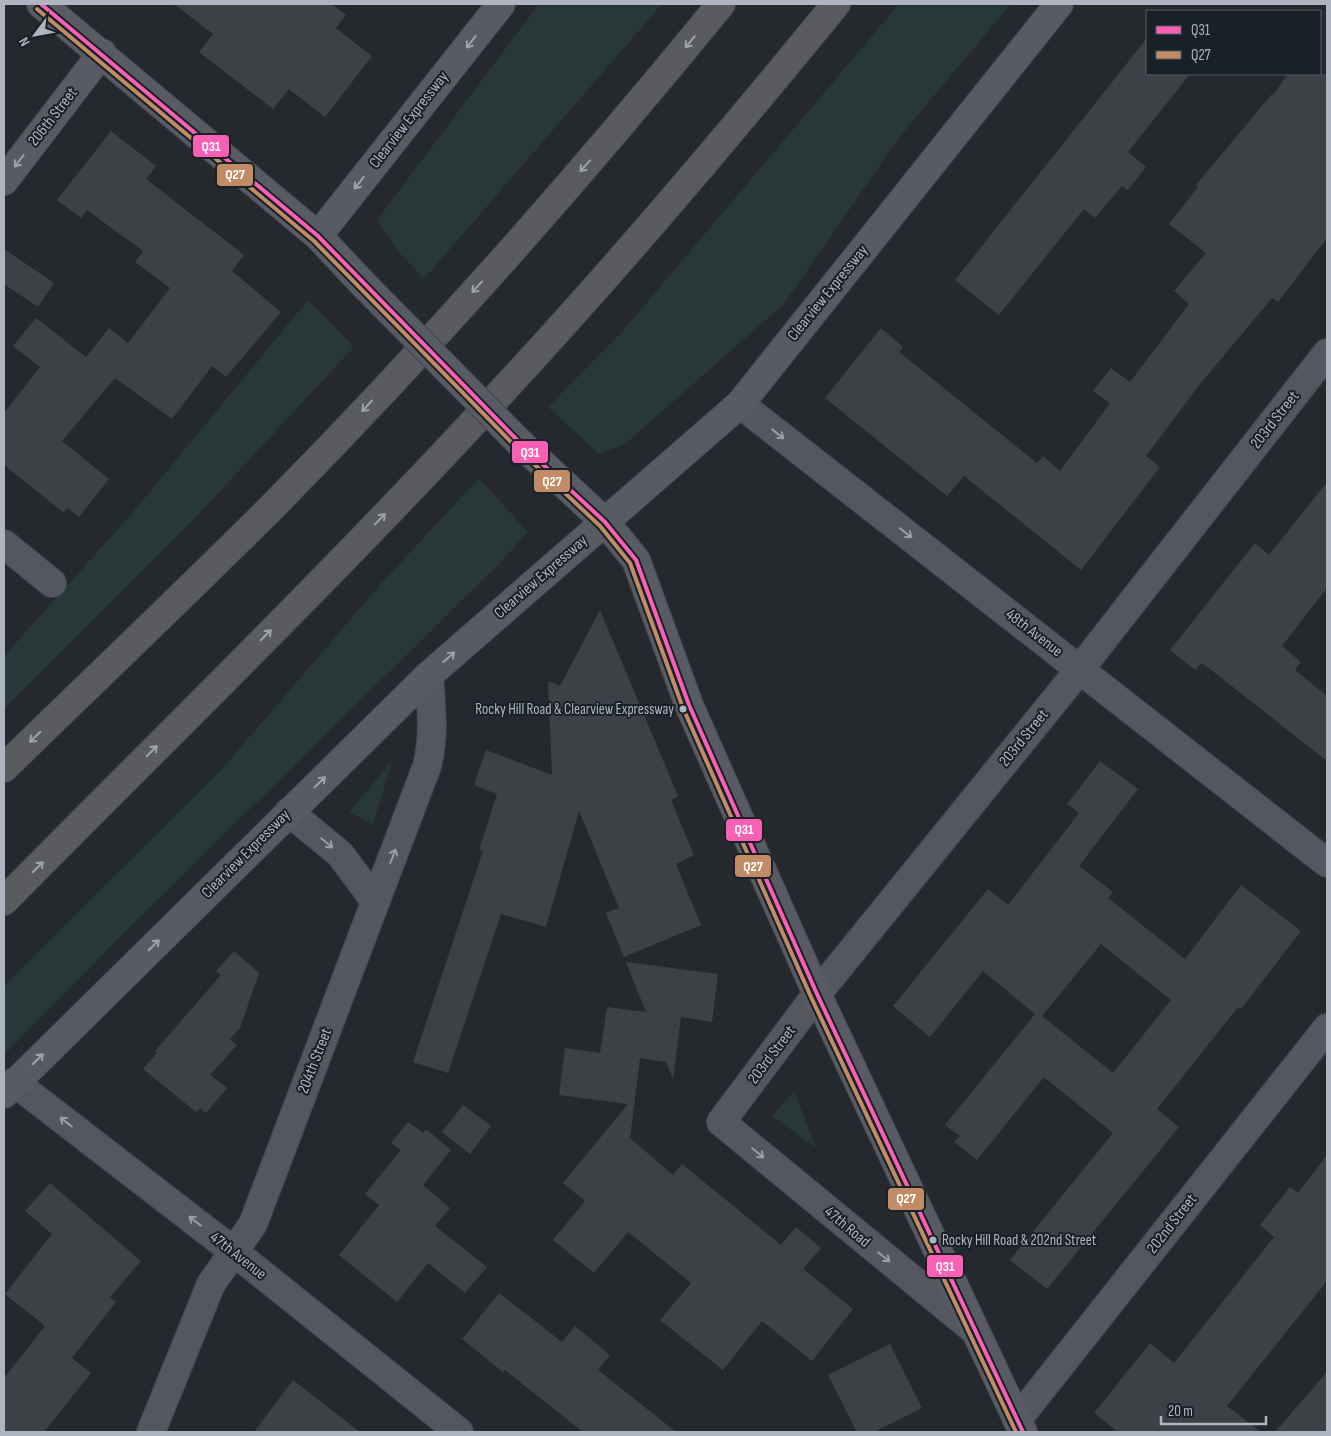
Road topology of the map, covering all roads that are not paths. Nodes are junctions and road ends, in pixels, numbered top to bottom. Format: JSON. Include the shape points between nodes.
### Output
{"nodes":[{"id":1,"x":41,"y":4,"type":"edge"},
{"id":2,"x":501,"y":4,"type":"edge"},
{"id":3,"x":721,"y":4,"type":"edge"},
{"id":4,"x":836,"y":4,"type":"edge"},
{"id":5,"x":1059,"y":4,"type":"edge"},
{"id":6,"x":102,"y":53,"type":"junction"},
{"id":7,"x":4,"y":181,"type":"edge"},
{"id":8,"x":318,"y":236,"type":"junction"},
{"id":9,"x":1327,"y":353,"type":"edge"},
{"id":10,"x":740,"y":404,"type":"junction"},
{"id":11,"x":605,"y":522,"type":"junction"},
{"id":12,"x":4,"y":544,"type":"edge"},
{"id":13,"x":52,"y":583,"type":"dead end"},
{"id":14,"x":1080,"y":669,"type":"junction"},
{"id":15,"x":429,"y":675,"type":"junction"},
{"id":16,"x":4,"y":768,"type":"edge"},
{"id":17,"x":289,"y":812,"type":"junction"},
{"id":18,"x":1327,"y":863,"type":"edge"},
{"id":19,"x":4,"y":901,"type":"edge"},
{"id":20,"x":375,"y":901,"type":"junction"},
{"id":21,"x":817,"y":994,"type":"junction"},
{"id":22,"x":1327,"y":1028,"type":"edge"},
{"id":23,"x":9,"y":1088,"type":"edge"},
{"id":24,"x":721,"y":1122,"type":"joint"},
{"id":25,"x":233,"y":1251,"type":"junction"},
{"id":26,"x":974,"y":1330,"type":"junction"},
{"id":27,"x":1020,"y":1426,"type":"edge"},
{"id":28,"x":151,"y":1432,"type":"edge"},
{"id":29,"x":459,"y":1432,"type":"edge"}],
"edges":[{"from":1,"to":6,"type":"street"},
{"from":2,"to":8,"type":"street","name":"Clearview Expressway","one_way":true},
{"from":3,"to":16,"type":"highway","one_way":true,"via":[[630,116],[458,309],[272,506]]},
{"from":19,"to":4,"type":"highway","one_way":true,"via":[[325,576],[507,386],[667,205]]},
{"from":5,"to":10,"type":"street","name":"Clearview Expressway"},
{"from":6,"to":7,"type":"street","name":"206th Street","one_way":true},
{"from":6,"to":8,"type":"street"},
{"from":8,"to":11,"type":"street","bridge":true,"via":[[522,445]]},
{"from":9,"to":14,"type":"street","name":"203rd Street"},
{"from":10,"to":11,"type":"street","name":"Clearview Expressway"},
{"from":10,"to":14,"type":"street","name":"48th Avenue","one_way":true},
{"from":15,"to":11,"type":"street","name":"Clearview Expressway","one_way":true},
{"from":11,"to":21,"type":"street","via":[[636,560],[689,706]]},
{"from":12,"to":13,"type":"street"},
{"from":14,"to":18,"type":"street","name":"48th Avenue"},
{"from":14,"to":21,"type":"street","name":"203rd Street"},
{"from":17,"to":15,"type":"street","name":"Clearview Expressway","one_way":true},
{"from":20,"to":15,"type":"street","name":"204th Street","one_way":true,"via":[[432,746]]},
{"from":17,"to":20,"type":"street","one_way":true,"via":[[340,854]]},
{"from":23,"to":17,"type":"street","name":"Clearview Expressway","one_way":true},
{"from":20,"to":25,"type":"street","name":"204th Street","via":[[253,1224]]},
{"from":21,"to":24,"type":"street","name":"203rd Street"},
{"from":21,"to":26,"type":"street"},
{"from":22,"to":27,"type":"street","name":"202nd Street"},
{"from":25,"to":23,"type":"street","name":"47th Avenue","one_way":true},
{"from":24,"to":26,"type":"street","name":"47th Road","one_way":true},
{"from":25,"to":28,"type":"street","name":"204th Street","via":[[211,1284]]},
{"from":25,"to":29,"type":"street","name":"47th Avenue"},
{"from":26,"to":27,"type":"street"}]}
